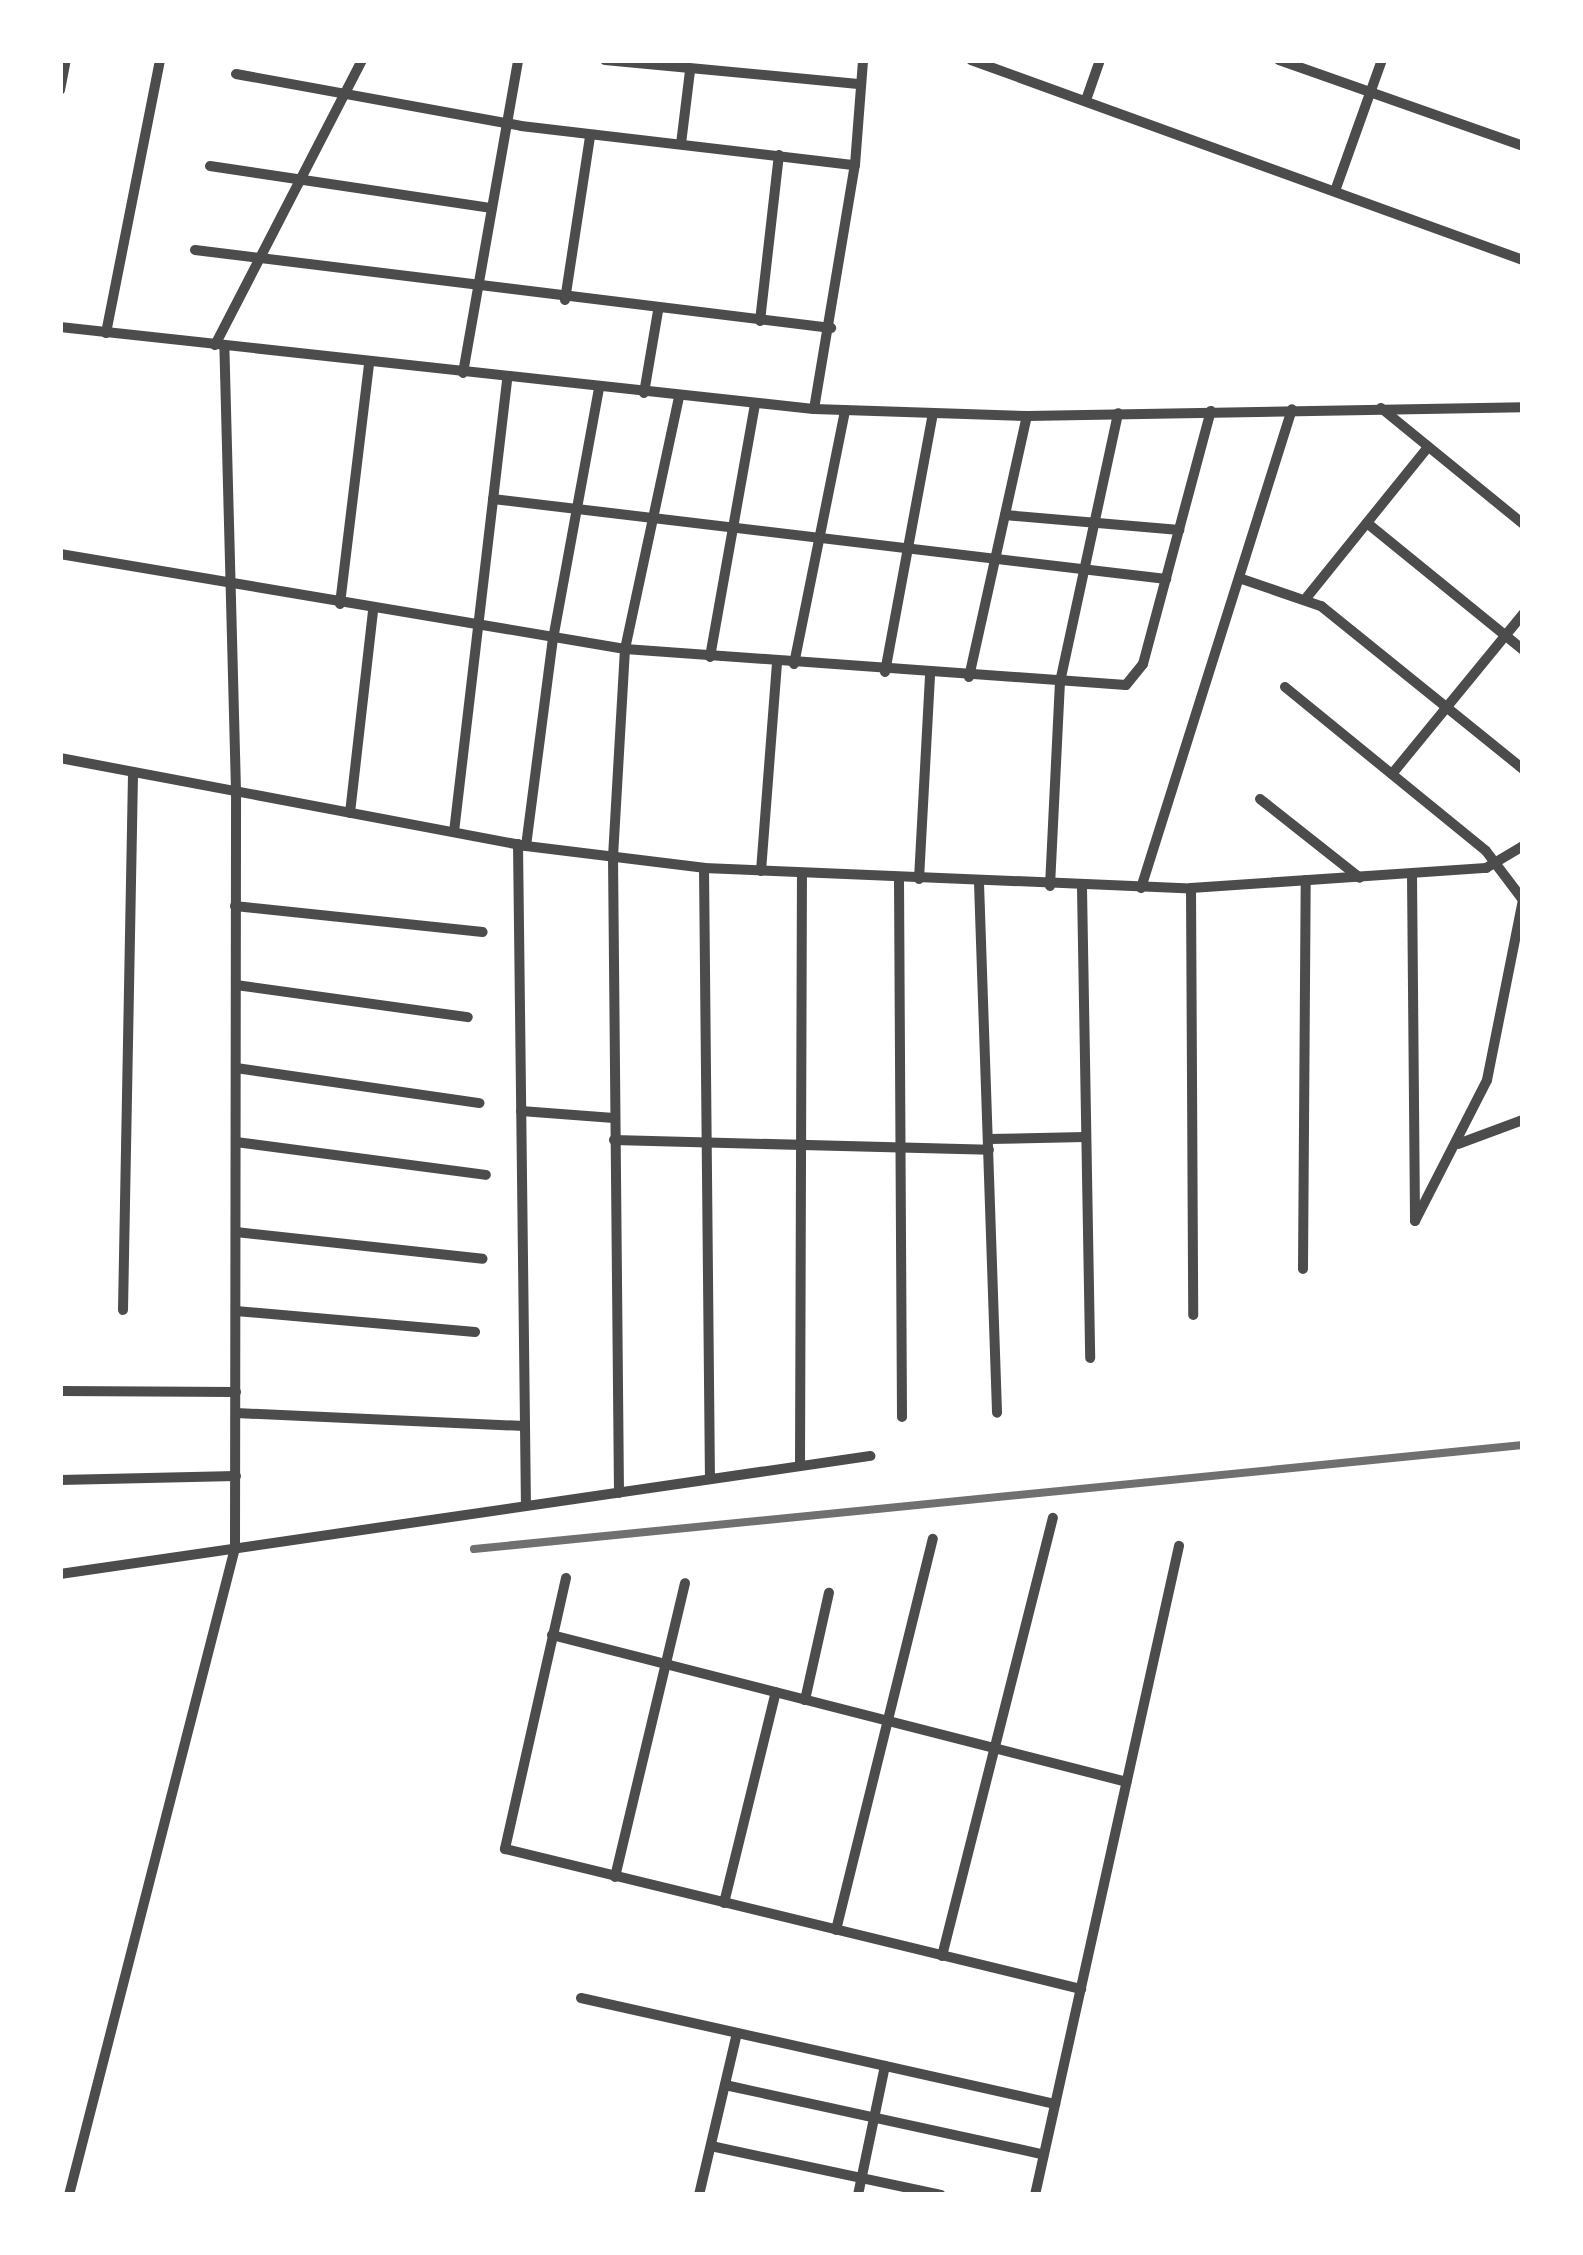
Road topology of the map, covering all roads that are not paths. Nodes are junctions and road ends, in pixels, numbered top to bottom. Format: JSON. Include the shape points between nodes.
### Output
{"nodes":[{"id":1,"x":66,"y":60,"type":"edge"},
{"id":2,"x":160,"y":60,"type":"edge"},
{"id":3,"x":362,"y":60,"type":"edge"},
{"id":4,"x":518,"y":60,"type":"edge"},
{"id":5,"x":605,"y":60,"type":"edge"},
{"id":6,"x":863,"y":60,"type":"edge"},
{"id":7,"x":971,"y":60,"type":"edge"},
{"id":8,"x":1100,"y":60,"type":"edge"},
{"id":9,"x":1279,"y":60,"type":"edge"},
{"id":10,"x":1382,"y":60,"type":"edge"},
{"id":11,"x":615,"y":61,"type":"edge"},
{"id":12,"x":690,"y":71,"type":"junction"},
{"id":13,"x":236,"y":74,"type":"dead end"},
{"id":14,"x":861,"y":84,"type":"junction"},
{"id":15,"x":60,"y":90,"type":"edge"},
{"id":16,"x":1371,"y":90,"type":"junction"},
{"id":17,"x":345,"y":93,"type":"junction"},
{"id":18,"x":1086,"y":100,"type":"junction"},
{"id":19,"x":507,"y":123,"type":"junction"},
{"id":20,"x":590,"y":136,"type":"junction"},
{"id":21,"x":681,"y":144,"type":"junction"},
{"id":22,"x":1523,"y":146,"type":"edge"},
{"id":23,"x":779,"y":155,"type":"junction"},
{"id":24,"x":855,"y":165,"type":"junction"},
{"id":25,"x":210,"y":166,"type":"dead end"},
{"id":26,"x":300,"y":179,"type":"junction"},
{"id":27,"x":1336,"y":191,"type":"junction"},
{"id":28,"x":492,"y":208,"type":"junction"},
{"id":29,"x":194,"y":250,"type":"dead end"},
{"id":30,"x":259,"y":260,"type":"junction"},
{"id":31,"x":1523,"y":260,"type":"edge"},
{"id":32,"x":478,"y":290,"type":"junction"},
{"id":33,"x":565,"y":300,"type":"junction"},
{"id":34,"x":658,"y":310,"type":"junction"},
{"id":35,"x":760,"y":321,"type":"junction"},
{"id":36,"x":60,"y":327,"type":"edge"},
{"id":37,"x":831,"y":328,"type":"junction"},
{"id":38,"x":106,"y":332,"type":"junction"},
{"id":39,"x":219,"y":346,"type":"junction"},
{"id":40,"x":369,"y":363,"type":"junction"},
{"id":41,"x":463,"y":373,"type":"junction"},
{"id":42,"x":507,"y":378,"type":"junction"},
{"id":43,"x":599,"y":388,"type":"junction"},
{"id":44,"x":644,"y":393,"type":"junction"},
{"id":45,"x":679,"y":397,"type":"junction"},
{"id":46,"x":755,"y":405,"type":"junction"},
{"id":47,"x":1523,"y":407,"type":"edge"},
{"id":48,"x":1381,"y":408,"type":"junction"},
{"id":49,"x":814,"y":409,"type":"junction"},
{"id":50,"x":1292,"y":409,"type":"junction"},
{"id":51,"x":845,"y":410,"type":"junction"},
{"id":52,"x":1211,"y":411,"type":"junction"},
{"id":53,"x":933,"y":413,"type":"junction"},
{"id":54,"x":1118,"y":413,"type":"junction"},
{"id":55,"x":1027,"y":416,"type":"junction"},
{"id":56,"x":1428,"y":447,"type":"junction"},
{"id":57,"x":493,"y":499,"type":"junction"},
{"id":58,"x":577,"y":508,"type":"junction"},
{"id":59,"x":1005,"y":515,"type":"junction"},
{"id":60,"x":654,"y":518,"type":"junction"},
{"id":61,"x":1095,"y":522,"type":"junction"},
{"id":62,"x":1367,"y":523,"type":"junction"},
{"id":63,"x":1523,"y":524,"type":"edge"},
{"id":64,"x":733,"y":527,"type":"junction"},
{"id":65,"x":1179,"y":530,"type":"junction"},
{"id":66,"x":820,"y":538,"type":"junction"},
{"id":67,"x":908,"y":548,"type":"junction"},
{"id":68,"x":60,"y":554,"type":"edge"},
{"id":69,"x":995,"y":559,"type":"junction"},
{"id":70,"x":1084,"y":569,"type":"junction"},
{"id":71,"x":1239,"y":578,"type":"junction"},
{"id":72,"x":1166,"y":579,"type":"junction"},
{"id":73,"x":228,"y":584,"type":"junction"},
{"id":74,"x":1307,"y":597,"type":"junction"},
{"id":75,"x":340,"y":604,"type":"junction"},
{"id":76,"x":373,"y":610,"type":"junction"},
{"id":77,"x":1523,"y":614,"type":"edge"},
{"id":78,"x":478,"y":628,"type":"junction"},
{"id":79,"x":1505,"y":635,"type":"junction"},
{"id":80,"x":553,"y":639,"type":"junction"},
{"id":81,"x":625,"y":650,"type":"junction"},
{"id":82,"x":1523,"y":650,"type":"edge"},
{"id":83,"x":710,"y":657,"type":"junction"},
{"id":84,"x":777,"y":662,"type":"junction"},
{"id":85,"x":794,"y":664,"type":"junction"},
{"id":86,"x":885,"y":672,"type":"junction"},
{"id":87,"x":930,"y":676,"type":"junction"},
{"id":88,"x":969,"y":677,"type":"junction"},
{"id":89,"x":1060,"y":682,"type":"junction"},
{"id":90,"x":1285,"y":687,"type":"dead end"},
{"id":91,"x":1447,"y":708,"type":"junction"},
{"id":92,"x":60,"y":758,"type":"edge"},
{"id":93,"x":1523,"y":769,"type":"edge"},
{"id":94,"x":134,"y":773,"type":"junction"},
{"id":95,"x":1392,"y":774,"type":"junction"},
{"id":96,"x":236,"y":790,"type":"junction"},
{"id":97,"x":1260,"y":799,"type":"dead end"},
{"id":98,"x":350,"y":812,"type":"junction"},
{"id":99,"x":454,"y":832,"type":"junction"},
{"id":100,"x":522,"y":845,"type":"junction"},
{"id":101,"x":1523,"y":846,"type":"edge"},
{"id":102,"x":613,"y":857,"type":"junction"},
{"id":103,"x":1498,"y":864,"type":"junction"},
{"id":104,"x":704,"y":868,"type":"junction"},
{"id":105,"x":761,"y":871,"type":"junction"},
{"id":106,"x":802,"y":873,"type":"junction"},
{"id":107,"x":1412,"y":874,"type":"junction"},
{"id":108,"x":1360,"y":878,"type":"junction"},
{"id":109,"x":899,"y":879,"type":"junction"},
{"id":110,"x":919,"y":879,"type":"junction"},
{"id":111,"x":1306,"y":880,"type":"junction"},
{"id":112,"x":979,"y":883,"type":"junction"},
{"id":113,"x":1050,"y":886,"type":"junction"},
{"id":114,"x":1082,"y":888,"type":"junction"},
{"id":115,"x":1141,"y":888,"type":"junction"},
{"id":116,"x":1191,"y":888,"type":"junction"},
{"id":117,"x":1523,"y":900,"type":"edge"},
{"id":118,"x":235,"y":906,"type":"junction"},
{"id":119,"x":483,"y":932,"type":"dead end"},
{"id":120,"x":236,"y":985,"type":"junction"},
{"id":121,"x":468,"y":1018,"type":"dead end"},
{"id":122,"x":236,"y":1068,"type":"junction"},
{"id":123,"x":480,"y":1103,"type":"dead end"},
{"id":124,"x":521,"y":1111,"type":"junction"},
{"id":125,"x":614,"y":1118,"type":"junction"},
{"id":126,"x":1523,"y":1120,"type":"edge"},
{"id":127,"x":1085,"y":1137,"type":"junction"},
{"id":128,"x":614,"y":1140,"type":"junction"},
{"id":129,"x":236,"y":1142,"type":"junction"},
{"id":130,"x":706,"y":1143,"type":"junction"},
{"id":131,"x":1457,"y":1144,"type":"junction"},
{"id":132,"x":800,"y":1145,"type":"junction"},
{"id":133,"x":989,"y":1145,"type":"junction"},
{"id":134,"x":900,"y":1148,"type":"junction"},
{"id":135,"x":486,"y":1175,"type":"dead end"},
{"id":136,"x":236,"y":1232,"type":"junction"},
{"id":137,"x":483,"y":1259,"type":"dead end"},
{"id":138,"x":1303,"y":1268,"type":"dead end"},
{"id":139,"x":123,"y":1310,"type":"dead end"},
{"id":140,"x":236,"y":1311,"type":"junction"},
{"id":141,"x":1193,"y":1315,"type":"dead end"},
{"id":142,"x":475,"y":1332,"type":"dead end"},
{"id":143,"x":1090,"y":1358,"type":"dead end"},
{"id":144,"x":60,"y":1391,"type":"edge"},
{"id":145,"x":236,"y":1392,"type":"junction"},
{"id":146,"x":236,"y":1412,"type":"junction"},
{"id":147,"x":997,"y":1413,"type":"dead end"},
{"id":148,"x":902,"y":1417,"type":"dead end"},
{"id":149,"x":525,"y":1426,"type":"junction"},
{"id":150,"x":870,"y":1456,"type":"dead end"},
{"id":151,"x":800,"y":1466,"type":"junction"},
{"id":152,"x":236,"y":1476,"type":"junction"},
{"id":153,"x":60,"y":1480,"type":"edge"},
{"id":154,"x":710,"y":1480,"type":"junction"},
{"id":155,"x":619,"y":1492,"type":"junction"},
{"id":156,"x":526,"y":1506,"type":"junction"},
{"id":157,"x":1053,"y":1518,"type":"dead end"},
{"id":158,"x":933,"y":1539,"type":"dead end"},
{"id":159,"x":1179,"y":1546,"type":"dead end"},
{"id":160,"x":235,"y":1548,"type":"junction"},
{"id":161,"x":60,"y":1574,"type":"edge"},
{"id":162,"x":566,"y":1578,"type":"dead end"},
{"id":163,"x":685,"y":1583,"type":"dead end"},
{"id":164,"x":829,"y":1593,"type":"dead end"},
{"id":165,"x":552,"y":1635,"type":"junction"},
{"id":166,"x":665,"y":1664,"type":"junction"},
{"id":167,"x":776,"y":1692,"type":"junction"},
{"id":168,"x":805,"y":1700,"type":"junction"},
{"id":169,"x":888,"y":1721,"type":"junction"},
{"id":170,"x":994,"y":1748,"type":"junction"},
{"id":171,"x":1126,"y":1782,"type":"junction"},
{"id":172,"x":614,"y":1877,"type":"junction"},
{"id":173,"x":724,"y":1903,"type":"junction"},
{"id":174,"x":836,"y":1930,"type":"junction"},
{"id":175,"x":942,"y":1956,"type":"junction"},
{"id":176,"x":1081,"y":1989,"type":"junction"},
{"id":177,"x":581,"y":1998,"type":"dead end"},
{"id":178,"x":737,"y":2032,"type":"junction"},
{"id":179,"x":885,"y":2066,"type":"junction"},
{"id":180,"x":725,"y":2085,"type":"junction"},
{"id":181,"x":1055,"y":2104,"type":"junction"},
{"id":182,"x":875,"y":2114,"type":"junction"},
{"id":183,"x":711,"y":2146,"type":"junction"},
{"id":184,"x":1042,"y":2154,"type":"junction"},
{"id":185,"x":862,"y":2178,"type":"junction"},
{"id":186,"x":69,"y":2195,"type":"edge"},
{"id":187,"x":699,"y":2195,"type":"edge"},
{"id":188,"x":858,"y":2195,"type":"edge"},
{"id":189,"x":940,"y":2195,"type":"edge"},
{"id":190,"x":1035,"y":2195,"type":"edge"}],
"edges":[{"from":1,"to":15,"type":"street"},
{"from":2,"to":38,"type":"street"},
{"from":3,"to":17,"type":"street"},
{"from":4,"to":19,"type":"street"},
{"from":5,"to":11,"type":"street"},
{"from":6,"to":14,"type":"street"},
{"from":7,"to":18,"type":"street"},
{"from":8,"to":18,"type":"street"},
{"from":9,"to":16,"type":"street"},
{"from":10,"to":16,"type":"street"},
{"from":11,"to":12,"type":"street"},
{"from":12,"to":14,"type":"street"},
{"from":12,"to":21,"type":"street"},
{"from":13,"to":17,"type":"street"},
{"from":14,"to":24,"type":"street"},
{"from":16,"to":22,"type":"street"},
{"from":16,"to":27,"type":"street"},
{"from":17,"to":19,"type":"street"},
{"from":17,"to":26,"type":"street"},
{"from":18,"to":27,"type":"street"},
{"from":19,"to":20,"type":"street"},
{"from":19,"to":28,"type":"street"},
{"from":20,"to":21,"type":"street"},
{"from":20,"to":33,"type":"street"},
{"from":21,"to":23,"type":"street"},
{"from":23,"to":24,"type":"street"},
{"from":23,"to":35,"type":"street"},
{"from":24,"to":37,"type":"street"},
{"from":25,"to":26,"type":"street"},
{"from":26,"to":28,"type":"street"},
{"from":26,"to":30,"type":"street"},
{"from":27,"to":31,"type":"street"},
{"from":28,"to":32,"type":"street"},
{"from":29,"to":30,"type":"street"},
{"from":30,"to":32,"type":"street"},
{"from":30,"to":39,"type":"street"},
{"from":32,"to":33,"type":"street"},
{"from":32,"to":41,"type":"street"},
{"from":33,"to":34,"type":"street"},
{"from":34,"to":35,"type":"street"},
{"from":34,"to":44,"type":"street"},
{"from":35,"to":37,"type":"street"},
{"from":36,"to":38,"type":"street"},
{"from":37,"to":49,"type":"street"},
{"from":38,"to":39,"type":"street"},
{"from":39,"to":40,"type":"street"},
{"from":39,"to":73,"type":"street"},
{"from":40,"to":41,"type":"street"},
{"from":40,"to":75,"type":"street"},
{"from":41,"to":42,"type":"street"},
{"from":42,"to":43,"type":"street"},
{"from":42,"to":57,"type":"street"},
{"from":43,"to":44,"type":"street"},
{"from":43,"to":58,"type":"street"},
{"from":44,"to":45,"type":"street"},
{"from":45,"to":46,"type":"street"},
{"from":45,"to":60,"type":"street"},
{"from":46,"to":49,"type":"street"},
{"from":46,"to":64,"type":"street"},
{"from":47,"to":48,"type":"street"},
{"from":48,"to":50,"type":"street"},
{"from":48,"to":56,"type":"street"},
{"from":49,"to":51,"type":"street"},
{"from":50,"to":52,"type":"street"},
{"from":50,"to":71,"type":"street"},
{"from":51,"to":53,"type":"street"},
{"from":51,"to":66,"type":"street"},
{"from":52,"to":54,"type":"street"},
{"from":52,"to":65,"type":"street"},
{"from":53,"to":55,"type":"street"},
{"from":53,"to":67,"type":"street"},
{"from":54,"to":55,"type":"street"},
{"from":54,"to":61,"type":"street"},
{"from":55,"to":59,"type":"street"},
{"from":56,"to":62,"type":"street"},
{"from":56,"to":63,"type":"street"},
{"from":57,"to":58,"type":"street"},
{"from":57,"to":78,"type":"street"},
{"from":58,"to":60,"type":"street"},
{"from":58,"to":80,"type":"street"},
{"from":59,"to":61,"type":"street"},
{"from":59,"to":69,"type":"street"},
{"from":60,"to":64,"type":"street"},
{"from":60,"to":81,"type":"street"},
{"from":61,"to":65,"type":"street"},
{"from":61,"to":70,"type":"street"},
{"from":62,"to":74,"type":"street"},
{"from":62,"to":79,"type":"street"},
{"from":64,"to":66,"type":"street"},
{"from":64,"to":83,"type":"street"},
{"from":65,"to":72,"type":"street"},
{"from":66,"to":67,"type":"street"},
{"from":66,"to":85,"type":"street"},
{"from":67,"to":69,"type":"street"},
{"from":67,"to":86,"type":"street"},
{"from":68,"to":73,"type":"street"},
{"from":69,"to":70,"type":"street"},
{"from":69,"to":88,"type":"street"},
{"from":70,"to":72,"type":"street"},
{"from":70,"to":89,"type":"street"},
{"from":71,"to":74,"type":"street"},
{"from":71,"to":115,"type":"street"},
{"from":72,"to":89,"type":"street","via":[[1137,677]]},
{"from":73,"to":75,"type":"street"},
{"from":73,"to":96,"type":"street"},
{"from":74,"to":91,"type":"street"},
{"from":75,"to":76,"type":"street"},
{"from":76,"to":78,"type":"street"},
{"from":76,"to":98,"type":"street"},
{"from":77,"to":79,"type":"street"},
{"from":78,"to":80,"type":"street"},
{"from":78,"to":99,"type":"street"},
{"from":79,"to":82,"type":"street"},
{"from":79,"to":91,"type":"street"},
{"from":80,"to":81,"type":"street"},
{"from":80,"to":100,"type":"street"},
{"from":81,"to":83,"type":"street"},
{"from":81,"to":102,"type":"street"},
{"from":83,"to":84,"type":"street"},
{"from":84,"to":85,"type":"street"},
{"from":84,"to":105,"type":"street"},
{"from":85,"to":86,"type":"street"},
{"from":86,"to":87,"type":"street"},
{"from":87,"to":88,"type":"street"},
{"from":87,"to":110,"type":"street"},
{"from":88,"to":89,"type":"street"},
{"from":89,"to":113,"type":"street"},
{"from":90,"to":95,"type":"street"},
{"from":91,"to":93,"type":"street"},
{"from":91,"to":95,"type":"street"},
{"from":92,"to":94,"type":"street"},
{"from":94,"to":96,"type":"street"},
{"from":94,"to":139,"type":"street"},
{"from":95,"to":103,"type":"street"},
{"from":96,"to":98,"type":"street"},
{"from":96,"to":118,"type":"street"},
{"from":97,"to":108,"type":"street"},
{"from":98,"to":99,"type":"street"},
{"from":99,"to":100,"type":"street"},
{"from":100,"to":102,"type":"street"},
{"from":100,"to":124,"type":"street"},
{"from":101,"to":103,"type":"street"},
{"from":102,"to":104,"type":"street"},
{"from":102,"to":125,"type":"street"},
{"from":103,"to":107,"type":"street"},
{"from":103,"to":117,"type":"street"},
{"from":104,"to":105,"type":"street"},
{"from":104,"to":130,"type":"street"},
{"from":105,"to":106,"type":"street"},
{"from":106,"to":109,"type":"street"},
{"from":106,"to":132,"type":"street"},
{"from":107,"to":108,"type":"street"},
{"from":107,"to":131,"type":"street","via":[[1409,1215],[1419,1219]]},
{"from":108,"to":111,"type":"street"},
{"from":109,"to":110,"type":"street"},
{"from":109,"to":134,"type":"street"},
{"from":110,"to":112,"type":"street"},
{"from":111,"to":116,"type":"street"},
{"from":111,"to":138,"type":"street"},
{"from":112,"to":113,"type":"street"},
{"from":112,"to":133,"type":"street"},
{"from":113,"to":114,"type":"street"},
{"from":114,"to":115,"type":"street"},
{"from":114,"to":127,"type":"street"},
{"from":115,"to":116,"type":"street"},
{"from":116,"to":141,"type":"street"},
{"from":117,"to":131,"type":"street","via":[[1496,1046]]},
{"from":118,"to":119,"type":"street"},
{"from":118,"to":120,"type":"street"},
{"from":120,"to":121,"type":"street"},
{"from":120,"to":122,"type":"street"},
{"from":122,"to":123,"type":"street"},
{"from":122,"to":129,"type":"street"},
{"from":124,"to":125,"type":"street"},
{"from":124,"to":149,"type":"street"},
{"from":125,"to":128,"type":"street"},
{"from":126,"to":131,"type":"street"},
{"from":127,"to":133,"type":"street"},
{"from":127,"to":143,"type":"street"},
{"from":128,"to":130,"type":"street"},
{"from":128,"to":155,"type":"street"},
{"from":129,"to":135,"type":"street"},
{"from":129,"to":136,"type":"street"},
{"from":130,"to":132,"type":"street"},
{"from":130,"to":154,"type":"street"},
{"from":132,"to":134,"type":"street"},
{"from":132,"to":151,"type":"street"},
{"from":133,"to":134,"type":"street"},
{"from":133,"to":147,"type":"street"},
{"from":134,"to":148,"type":"street"},
{"from":136,"to":137,"type":"street"},
{"from":136,"to":140,"type":"street"},
{"from":140,"to":142,"type":"street"},
{"from":140,"to":145,"type":"street"},
{"from":144,"to":145,"type":"street"},
{"from":145,"to":146,"type":"street"},
{"from":146,"to":149,"type":"street"},
{"from":146,"to":152,"type":"street"},
{"from":149,"to":156,"type":"street"},
{"from":150,"to":151,"type":"street"},
{"from":151,"to":154,"type":"street"},
{"from":152,"to":153,"type":"street"},
{"from":152,"to":160,"type":"street"},
{"from":154,"to":155,"type":"street"},
{"from":155,"to":156,"type":"street"},
{"from":156,"to":160,"type":"street"},
{"from":157,"to":170,"type":"street"},
{"from":158,"to":169,"type":"street"},
{"from":159,"to":171,"type":"street"},
{"from":160,"to":161,"type":"street"},
{"from":160,"to":186,"type":"street"},
{"from":162,"to":165,"type":"street"},
{"from":163,"to":166,"type":"street"},
{"from":164,"to":168,"type":"street"},
{"from":165,"to":166,"type":"street"},
{"from":165,"to":172,"type":"street","via":[[502,1839],[510,1852]]},
{"from":166,"to":167,"type":"street"},
{"from":166,"to":172,"type":"street"},
{"from":167,"to":168,"type":"street"},
{"from":167,"to":173,"type":"street"},
{"from":168,"to":169,"type":"street"},
{"from":169,"to":170,"type":"street"},
{"from":169,"to":174,"type":"street"},
{"from":170,"to":171,"type":"street"},
{"from":170,"to":175,"type":"street"},
{"from":171,"to":176,"type":"street"},
{"from":172,"to":173,"type":"street"},
{"from":173,"to":174,"type":"street"},
{"from":174,"to":175,"type":"street"},
{"from":175,"to":176,"type":"street"},
{"from":176,"to":181,"type":"street"},
{"from":177,"to":178,"type":"street"},
{"from":178,"to":179,"type":"street"},
{"from":178,"to":180,"type":"street"},
{"from":179,"to":181,"type":"street"},
{"from":179,"to":182,"type":"street"},
{"from":180,"to":182,"type":"street"},
{"from":180,"to":183,"type":"street"},
{"from":181,"to":184,"type":"street"},
{"from":182,"to":184,"type":"street"},
{"from":182,"to":185,"type":"street"},
{"from":183,"to":185,"type":"street"},
{"from":183,"to":187,"type":"street"},
{"from":184,"to":190,"type":"street"},
{"from":185,"to":188,"type":"street"},
{"from":185,"to":189,"type":"street"}]}
